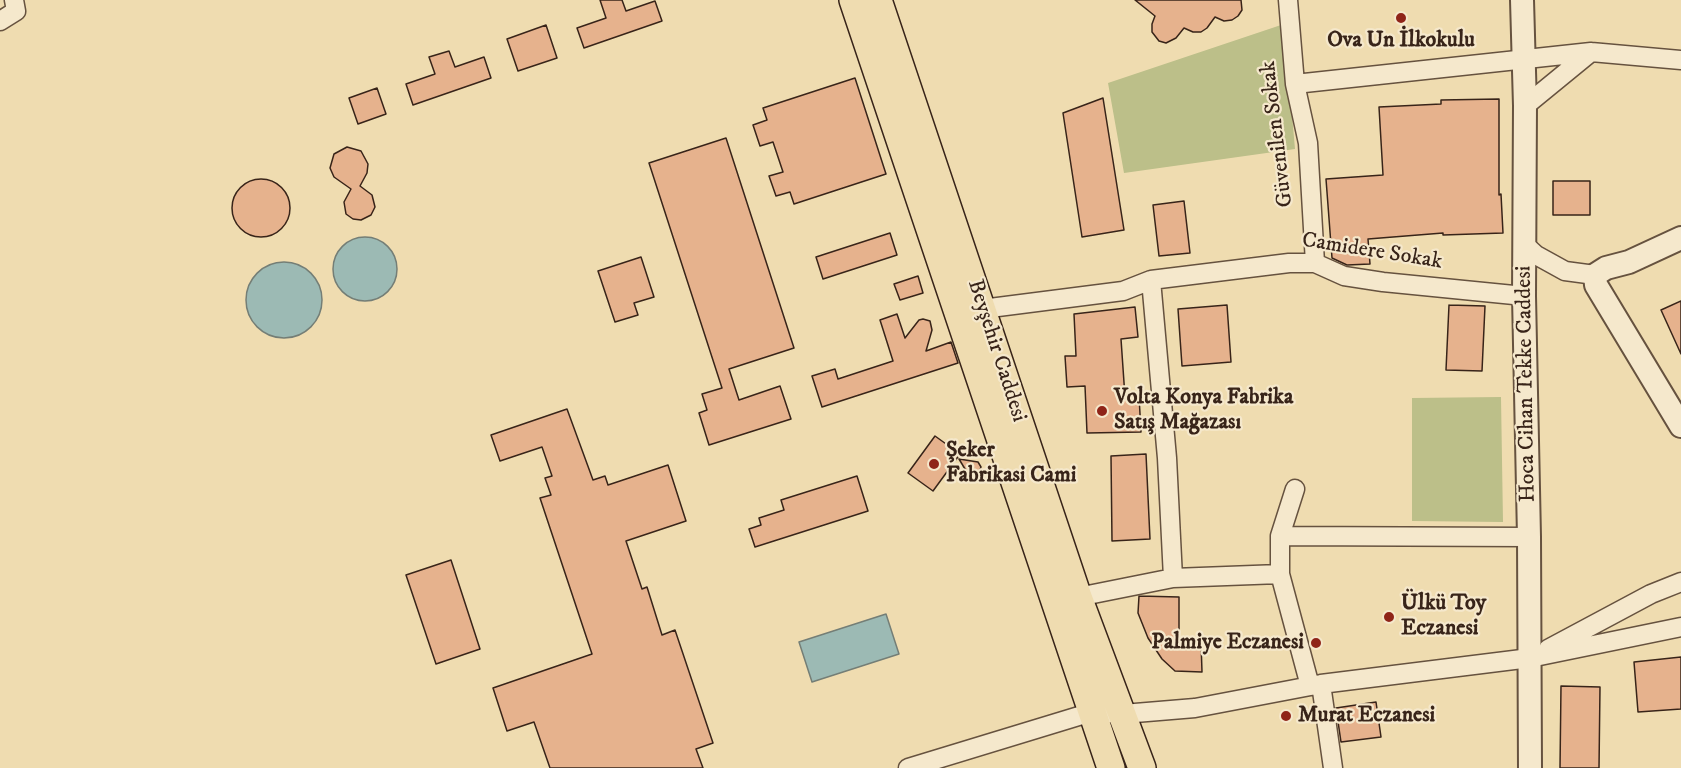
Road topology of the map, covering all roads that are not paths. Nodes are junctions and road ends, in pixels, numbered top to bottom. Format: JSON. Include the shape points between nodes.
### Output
{"nodes":[{"id":1,"x":14,"y":0,"type":"edge"},
{"id":2,"x":853,"y":0,"type":"edge"},
{"id":3,"x":878,"y":0,"type":"edge"},
{"id":4,"x":1288,"y":0,"type":"edge"},
{"id":5,"x":1522,"y":0,"type":"edge"},
{"id":6,"x":0,"y":21,"type":"edge"},
{"id":7,"x":1591,"y":52,"type":"junction"},
{"id":8,"x":1681,"y":60,"type":"edge"},
{"id":9,"x":1524,"y":61,"type":"junction"},
{"id":10,"x":1295,"y":84,"type":"junction"},
{"id":11,"x":1525,"y":106,"type":"junction"},
{"id":12,"x":1681,"y":238,"type":"edge"},
{"id":13,"x":1524,"y":244,"type":"junction"},
{"id":14,"x":1315,"y":263,"type":"junction"},
{"id":15,"x":1595,"y":275,"type":"junction"},
{"id":16,"x":1151,"y":280,"type":"junction"},
{"id":17,"x":1524,"y":296,"type":"junction"},
{"id":18,"x":982,"y":309,"type":"junction"},
{"id":19,"x":1681,"y":426,"type":"edge"},
{"id":20,"x":1295,"y":489,"type":"dead end"},
{"id":21,"x":1280,"y":536,"type":"junction"},
{"id":22,"x":1529,"y":537,"type":"junction"},
{"id":23,"x":1280,"y":574,"type":"junction"},
{"id":24,"x":1173,"y":578,"type":"junction"},
{"id":25,"x":1681,"y":582,"type":"edge"},
{"id":26,"x":1078,"y":597,"type":"junction"},
{"id":27,"x":1681,"y":627,"type":"edge"},
{"id":28,"x":1530,"y":658,"type":"junction"},
{"id":29,"x":1315,"y":685,"type":"junction"},
{"id":30,"x":1092,"y":712,"type":"junction"},
{"id":31,"x":1123,"y":714,"type":"junction"},
{"id":32,"x":908,"y":768,"type":"edge"},
{"id":33,"x":1111,"y":768,"type":"edge"},
{"id":34,"x":1142,"y":768,"type":"edge"},
{"id":35,"x":1333,"y":768,"type":"edge"},
{"id":36,"x":1530,"y":768,"type":"edge"}],
"edges":[{"from":1,"to":6,"type":"street","via":[[16,11]]},
{"from":2,"to":30,"type":"main road","name":"Beyşehir Caddesi"},
{"from":3,"to":18,"type":"main road","name":"Beyşehir Caddesi"},
{"from":4,"to":10,"type":"street","name":"Güvenilen Sokak"},
{"from":5,"to":9,"type":"street","name":"Hoca Cihan Tekke Caddesi"},
{"from":7,"to":8,"type":"street"},
{"from":7,"to":9,"type":"street"},
{"from":7,"to":11,"type":"street"},
{"from":9,"to":10,"type":"street"},
{"from":9,"to":11,"type":"street","name":"Hoca Cihan Tekke Caddesi"},
{"from":10,"to":14,"type":"street","name":"Güvenilen Sokak","via":[[1308,143]]},
{"from":11,"to":13,"type":"street","name":"Hoca Cihan Tekke Caddesi"},
{"from":12,"to":15,"type":"street"},
{"from":13,"to":15,"type":"street","via":[[1565,271]]},
{"from":13,"to":17,"type":"street","name":"Hoca Cihan Tekke Caddesi"},
{"from":14,"to":16,"type":"street","name":"Camidere Sokak"},
{"from":14,"to":17,"type":"street","name":"Camidere Sokak","via":[[1344,276]]},
{"from":15,"to":19,"type":"street","via":[[1596,285]]},
{"from":16,"to":18,"type":"street","name":"Camidere Sokak","via":[[1123,291]]},
{"from":16,"to":24,"type":"street"},
{"from":17,"to":22,"type":"street","name":"Hoca Cihan Tekke Caddesi"},
{"from":18,"to":26,"type":"main road","name":"Beyşehir Caddesi"},
{"from":20,"to":21,"type":"street"},
{"from":21,"to":22,"type":"street"},
{"from":21,"to":23,"type":"street"},
{"from":22,"to":28,"type":"street","name":"Hoca Cihan Tekke Caddesi"},
{"from":23,"to":24,"type":"street"},
{"from":23,"to":29,"type":"street"},
{"from":24,"to":26,"type":"street"},
{"from":25,"to":28,"type":"street"},
{"from":26,"to":31,"type":"main road","name":"Beyşehir Caddesi"},
{"from":27,"to":28,"type":"street"},
{"from":28,"to":29,"type":"street"},
{"from":28,"to":36,"type":"street","name":"Hoca Cihan Tekke Caddesi"},
{"from":29,"to":31,"type":"street","via":[[1195,708]]},
{"from":29,"to":35,"type":"street"},
{"from":30,"to":31,"type":"street"},
{"from":30,"to":32,"type":"street"},
{"from":30,"to":33,"type":"main road","name":"Beyşehir Caddesi"},
{"from":31,"to":34,"type":"main road","name":"Beyşehir Caddesi"}]}
